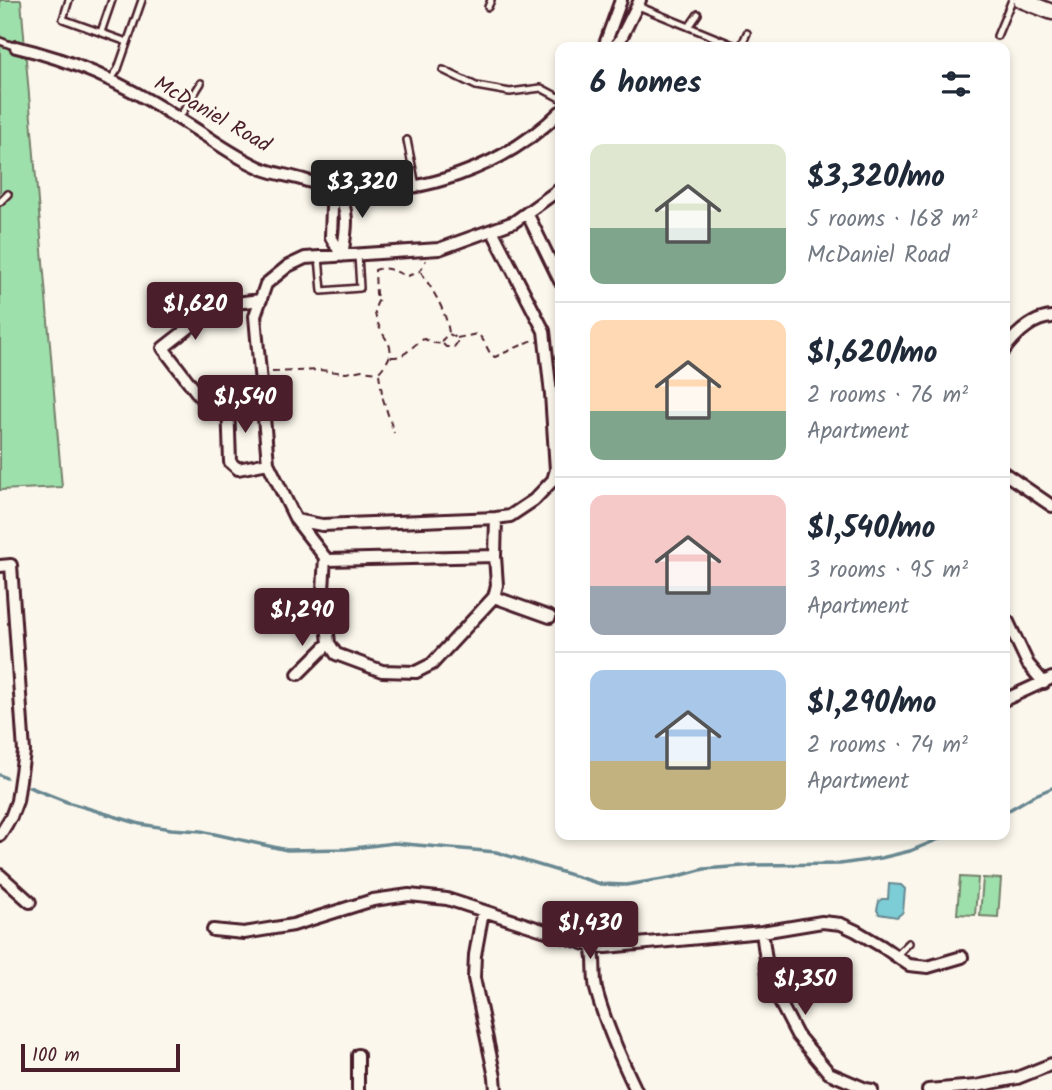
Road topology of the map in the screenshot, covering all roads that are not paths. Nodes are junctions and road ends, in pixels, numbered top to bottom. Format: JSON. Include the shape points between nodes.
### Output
{"nodes":[{"id":1,"x":69,"y":0,"type":"edge"},
{"id":2,"x":112,"y":0,"type":"edge"},
{"id":3,"x":142,"y":0,"type":"edge"},
{"id":4,"x":491,"y":0,"type":"edge"},
{"id":5,"x":621,"y":0,"type":"edge"},
{"id":6,"x":1012,"y":0,"type":"edge"},
{"id":7,"x":1021,"y":0,"type":"edge"},
{"id":8,"x":639,"y":3,"type":"edge"},
{"id":9,"x":488,"y":7,"type":"dead end"},
{"id":10,"x":1052,"y":12,"type":"edge"},
{"id":11,"x":698,"y":14,"type":"dead end"},
{"id":12,"x":689,"y":27,"type":"junction"},
{"id":13,"x":101,"y":32,"type":"junction"},
{"id":14,"x":747,"y":33,"type":"dead end"},
{"id":15,"x":997,"y":36,"type":"dead end"},
{"id":16,"x":0,"y":41,"type":"edge"},
{"id":17,"x":127,"y":42,"type":"junction"},
{"id":18,"x":606,"y":42,"type":"edge"},
{"id":19,"x":617,"y":42,"type":"edge"},
{"id":20,"x":727,"y":42,"type":"edge"},
{"id":21,"x":742,"y":42,"type":"edge"},
{"id":22,"x":16,"y":47,"type":"joint"},
{"id":23,"x":443,"y":70,"type":"dead end"},
{"id":24,"x":111,"y":79,"type":"junction"},
{"id":25,"x":201,"y":83,"type":"dead end"},
{"id":26,"x":555,"y":96,"type":"edge"},
{"id":27,"x":555,"y":117,"type":"edge"},
{"id":28,"x":179,"y":118,"type":"junction"},
{"id":29,"x":407,"y":140,"type":"dead end"},
{"id":30,"x":416,"y":186,"type":"junction"},
{"id":31,"x":338,"y":190,"type":"junction"},
{"id":32,"x":555,"y":193,"type":"edge"},
{"id":33,"x":8,"y":194,"type":"dead end"},
{"id":34,"x":0,"y":202,"type":"edge"},
{"id":35,"x":527,"y":213,"type":"junction"},
{"id":36,"x":492,"y":230,"type":"junction"},
{"id":37,"x":358,"y":255,"type":"junction"},
{"id":38,"x":342,"y":256,"type":"junction"},
{"id":39,"x":319,"y":257,"type":"junction"},
{"id":40,"x":555,"y":271,"type":"edge"},
{"id":41,"x":261,"y":300,"type":"junction"},
{"id":42,"x":1052,"y":317,"type":"edge"},
{"id":43,"x":1010,"y":342,"type":"edge"},
{"id":44,"x":263,"y":401,"type":"junction"},
{"id":45,"x":228,"y":402,"type":"junction"},
{"id":46,"x":555,"y":411,"type":"edge"},
{"id":47,"x":268,"y":463,"type":"junction"},
{"id":48,"x":555,"y":473,"type":"edge"},
{"id":49,"x":1010,"y":477,"type":"edge"},
{"id":50,"x":1052,"y":489,"type":"edge"},
{"id":51,"x":1048,"y":503,"type":"edge"},
{"id":52,"x":496,"y":519,"type":"junction"},
{"id":53,"x":296,"y":520,"type":"junction"},
{"id":54,"x":495,"y":556,"type":"junction"},
{"id":55,"x":325,"y":557,"type":"junction"},
{"id":56,"x":0,"y":566,"type":"edge"},
{"id":57,"x":494,"y":597,"type":"junction"},
{"id":58,"x":550,"y":617,"type":"dead end"},
{"id":59,"x":1010,"y":626,"type":"edge"},
{"id":60,"x":329,"y":643,"type":"junction"},
{"id":61,"x":298,"y":674,"type":"dead end"},
{"id":62,"x":1048,"y":681,"type":"edge"},
{"id":63,"x":1010,"y":697,"type":"edge"},
{"id":64,"x":0,"y":835,"type":"edge"},
{"id":65,"x":0,"y":875,"type":"edge"},
{"id":66,"x":30,"y":902,"type":"dead end"},
{"id":67,"x":483,"y":912,"type":"junction"},
{"id":68,"x":213,"y":930,"type":"dead end"},
{"id":69,"x":762,"y":932,"type":"junction"},
{"id":70,"x":909,"y":943,"type":"dead end"},
{"id":71,"x":592,"y":946,"type":"junction"},
{"id":72,"x":896,"y":956,"type":"junction"},
{"id":73,"x":962,"y":957,"type":"dead end"},
{"id":74,"x":358,"y":1055,"type":"dead end"},
{"id":75,"x":1052,"y":1064,"type":"edge"},
{"id":76,"x":358,"y":1090,"type":"edge"},
{"id":77,"x":496,"y":1090,"type":"edge"},
{"id":78,"x":636,"y":1090,"type":"edge"},
{"id":79,"x":872,"y":1090,"type":"edge"},
{"id":80,"x":928,"y":1090,"type":"edge"}],
"edges":[{"from":1,"to":13,"type":"lane","via":[[63,19]]},
{"from":2,"to":13,"type":"lane"},
{"from":3,"to":17,"type":"lane"},
{"from":4,"to":9,"type":"lane"},
{"from":5,"to":18,"type":"street"},
{"from":6,"to":15,"type":"lane"},
{"from":7,"to":10,"type":"street"},
{"from":8,"to":12,"type":"lane"},
{"from":8,"to":19,"type":"street"},
{"from":11,"to":12,"type":"lane"},
{"from":12,"to":20,"type":"lane"},
{"from":13,"to":17,"type":"lane"},
{"from":14,"to":21,"type":"lane"},
{"from":16,"to":22,"type":"lane","name":"McDaniel Road"},
{"from":17,"to":24,"type":"lane"},
{"from":22,"to":24,"type":"street","name":"McDaniel Road"},
{"from":23,"to":26,"type":"lane","via":[[476,86],[510,92],[541,89]]},
{"from":24,"to":28,"type":"street","name":"McDaniel Road"},
{"from":25,"to":28,"type":"lane"},
{"from":27,"to":30,"type":"street","name":"McDaniel Road","via":[[499,158],[446,180]]},
{"from":28,"to":31,"type":"street","name":"McDaniel Road","via":[[263,169]]},
{"from":29,"to":30,"type":"lane"},
{"from":30,"to":31,"type":"street","name":"McDaniel Road"},
{"from":31,"to":38,"type":"street","via":[[331,237]]},
{"from":32,"to":35,"type":"street"},
{"from":33,"to":34,"type":"lane"},
{"from":35,"to":36,"type":"street"},
{"from":35,"to":40,"type":"street"},
{"from":36,"to":37,"type":"street","via":[[439,249]]},
{"from":36,"to":46,"type":"street","via":[[545,334]]},
{"from":37,"to":38,"type":"street"},
{"from":37,"to":39,"type":"lane","via":[[360,288],[322,291]]},
{"from":38,"to":39,"type":"street"},
{"from":39,"to":41,"type":"street","via":[[288,267],[266,284]]},
{"from":41,"to":44,"type":"street","via":[[256,316]]},
{"from":41,"to":45,"type":"street","via":[[218,305],[163,348],[201,398]]},
{"from":42,"to":43,"type":"street","via":[[1032,323]]},
{"from":44,"to":45,"type":"street"},
{"from":44,"to":47,"type":"street"},
{"from":45,"to":47,"type":"street","via":[[230,462],[238,470]]},
{"from":47,"to":53,"type":"street"},
{"from":48,"to":52,"type":"street","via":[[534,500],[510,516]]},
{"from":49,"to":51,"type":"street"},
{"from":50,"to":51,"type":"street"},
{"from":52,"to":53,"type":"street","via":[[322,525]]},
{"from":52,"to":54,"type":"street"},
{"from":53,"to":55,"type":"street"},
{"from":54,"to":55,"type":"street"},
{"from":54,"to":57,"type":"street"},
{"from":55,"to":60,"type":"street","via":[[323,590]]},
{"from":56,"to":64,"type":"street","via":[[11,565],[24,752],[17,802]]},
{"from":57,"to":58,"type":"street"},
{"from":57,"to":60,"type":"street","via":[[432,664],[416,673],[382,671],[336,653]]},
{"from":59,"to":62,"type":"street","via":[[1028,664]]},
{"from":60,"to":61,"type":"street"},
{"from":62,"to":63,"type":"street"},
{"from":65,"to":66,"type":"street"},
{"from":67,"to":68,"type":"street","via":[[447,899],[409,895],[373,900],[293,925],[244,933]]},
{"from":67,"to":71,"type":"street"},
{"from":67,"to":77,"type":"street","via":[[474,978]]},
{"from":69,"to":71,"type":"street"},
{"from":69,"to":72,"type":"street","via":[[822,922],[841,924]]},
{"from":69,"to":79,"type":"street","via":[[769,981],[797,1035],[829,1073]]},
{"from":70,"to":72,"type":"lane"},
{"from":71,"to":78,"type":"street","via":[[596,986],[618,1053]]},
{"from":72,"to":73,"type":"street","via":[[909,965],[928,967]]},
{"from":74,"to":76,"type":"street"},
{"from":75,"to":80,"type":"street","via":[[1017,1078]]}]}
